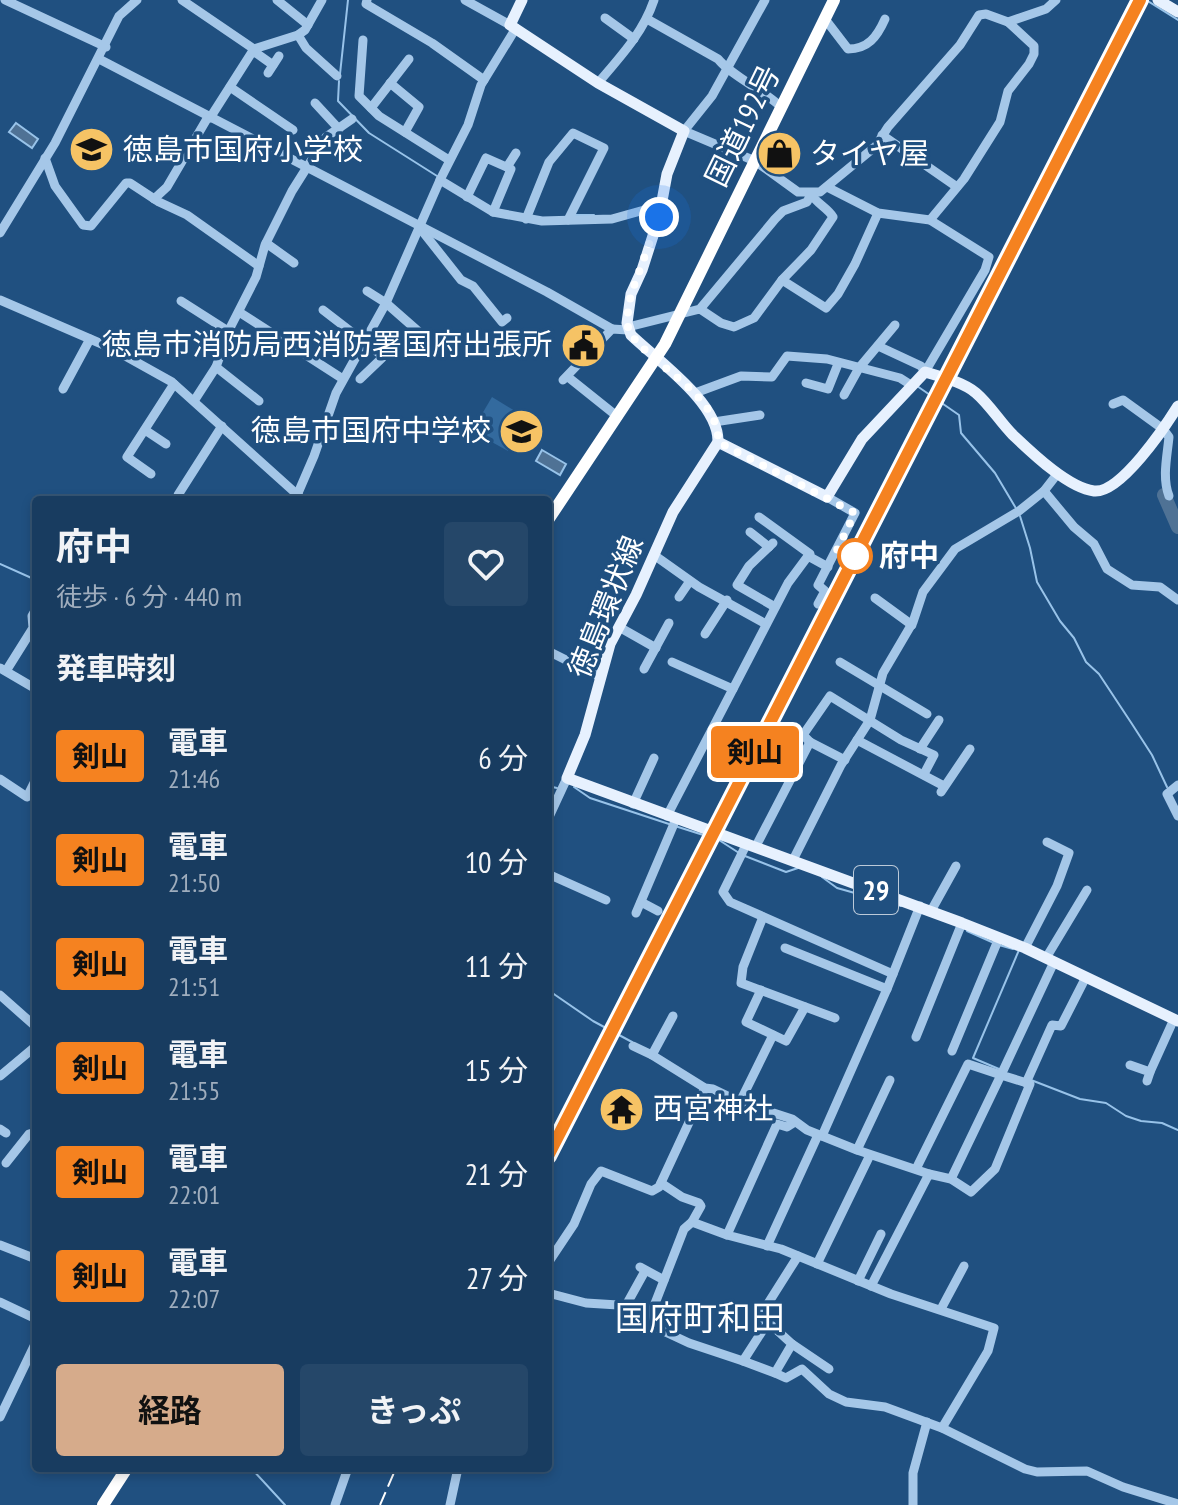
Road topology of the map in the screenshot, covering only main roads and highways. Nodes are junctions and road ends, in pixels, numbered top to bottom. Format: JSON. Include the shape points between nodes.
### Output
{"nodes":[{"id":1,"x":522,"y":0,"type":"edge"},
{"id":2,"x":834,"y":0,"type":"edge"},
{"id":3,"x":1158,"y":0,"type":"edge"},
{"id":4,"x":1178,"y":12,"type":"edge"},
{"id":5,"x":656,"y":359,"type":"junction"},
{"id":6,"x":1177,"y":408,"type":"edge"},
{"id":7,"x":718,"y":442,"type":"junction"},
{"id":8,"x":552,"y":514,"type":"edge"},
{"id":9,"x":1176,"y":1020,"type":"edge"},
{"id":10,"x":124,"y":1472,"type":"edge"},
{"id":11,"x":103,"y":1503,"type":"edge"}],
"edges":[{"from":1,"to":5,"type":"main road","via":[[513,27],[684,131],[631,294],[628,328]]},
{"from":2,"to":5,"type":"highway","name":"国道192号"},
{"from":3,"to":4,"type":"main road"},
{"from":5,"to":7,"type":"main road","via":[[695,393],[714,422]]},
{"from":5,"to":8,"type":"highway","name":"国道192号"},
{"from":6,"to":7,"type":"main road","via":[[1149,447],[1107,489],[1090,490],[1058,473],[1011,433],[978,394],[925,372],[862,439],[827,497]]},
{"from":7,"to":9,"type":"main road","name":"徳島環状線","number":"29","via":[[673,512],[605,658],[585,735],[567,778],[746,849],[793,860],[997,942],[1025,948]]},
{"from":10,"to":11,"type":"highway"}]}
